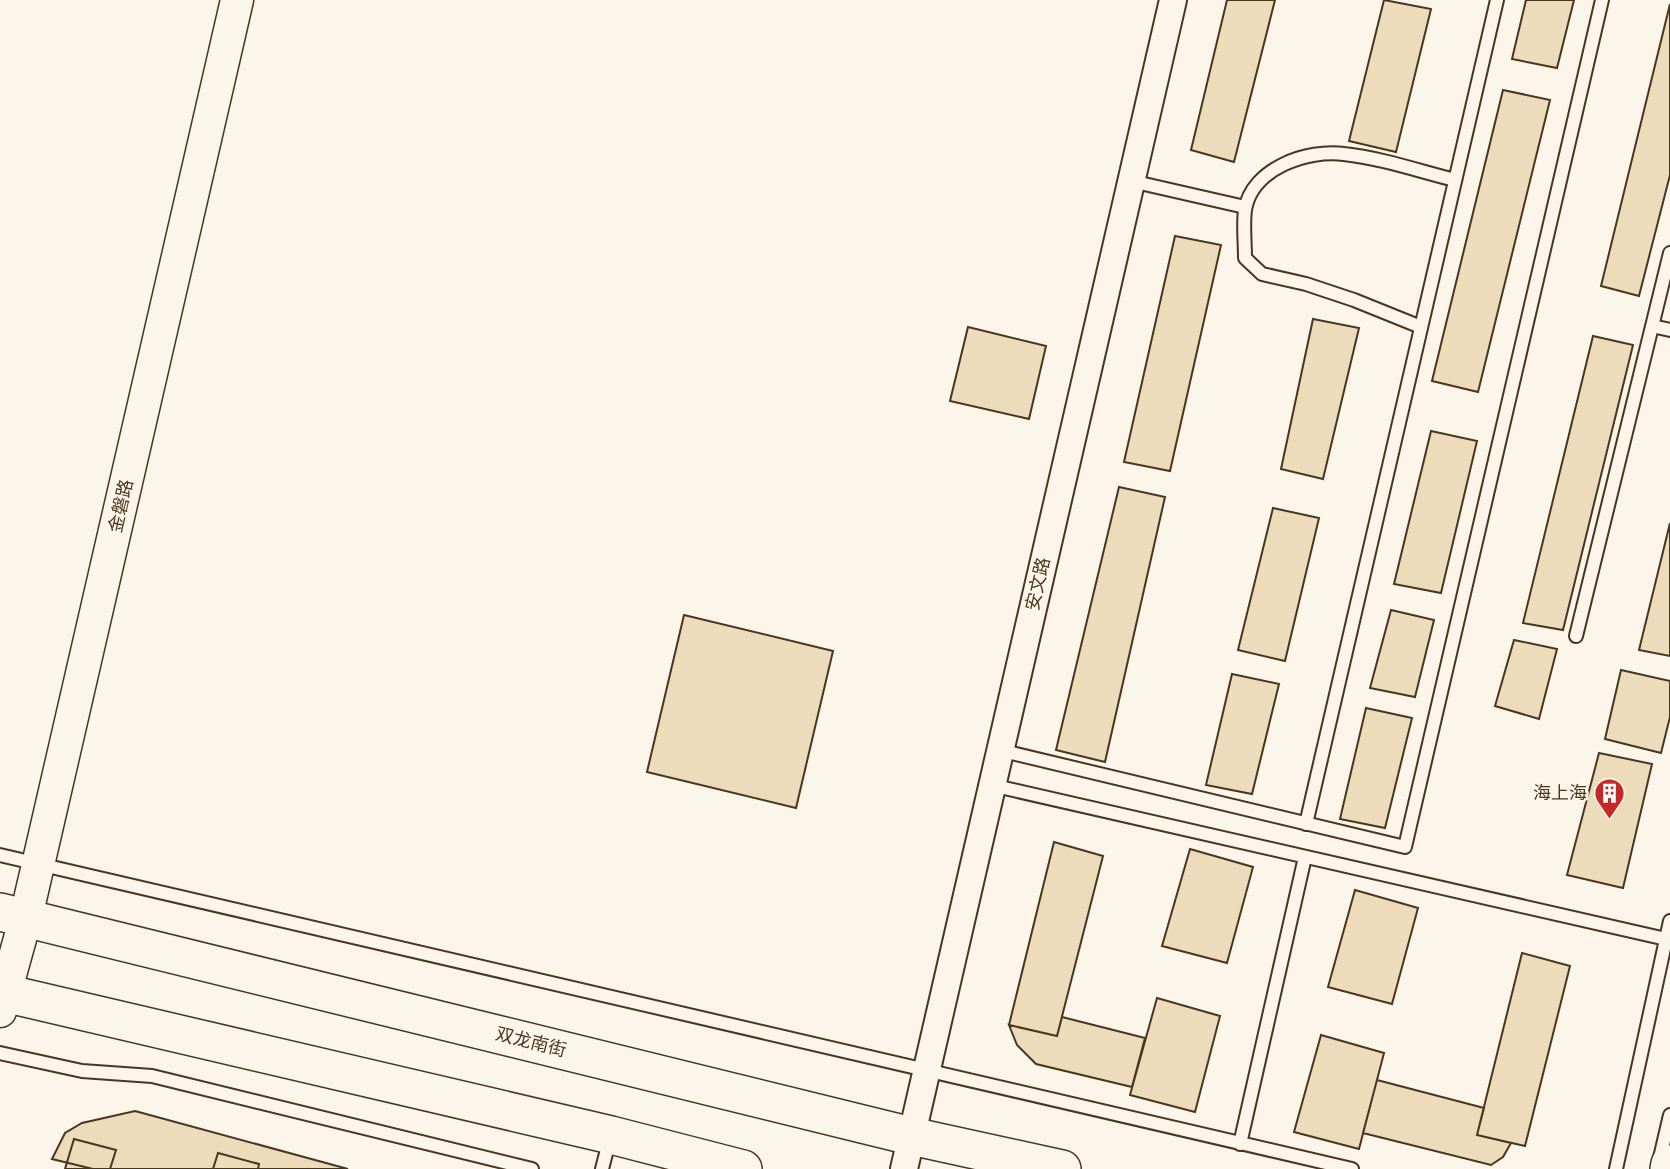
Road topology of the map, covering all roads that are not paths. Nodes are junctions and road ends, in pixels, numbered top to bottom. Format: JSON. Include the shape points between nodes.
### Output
{"nodes":[{"id":1,"x":237,"y":0,"type":"edge"},
{"id":2,"x":1173,"y":0,"type":"edge"},
{"id":3,"x":1497,"y":0,"type":"edge"},
{"id":4,"x":1602,"y":0,"type":"edge"},
{"id":5,"x":1455,"y":180,"type":"junction"},
{"id":6,"x":1131,"y":181,"type":"junction"},
{"id":7,"x":1245,"y":207,"type":"junction"},
{"id":8,"x":1670,"y":253,"type":"edge"},
{"id":9,"x":1652,"y":326,"type":"junction"},
{"id":10,"x":1421,"y":327,"type":"junction"},
{"id":11,"x":1670,"y":330,"type":"edge"},
{"id":12,"x":1576,"y":636,"type":"dead end"},
{"id":13,"x":999,"y":750,"type":"junction"},
{"id":14,"x":991,"y":785,"type":"junction"},
{"id":15,"x":1306,"y":824,"type":"junction"},
{"id":16,"x":0,"y":855,"type":"edge"},
{"id":17,"x":1305,"y":856,"type":"junction"},
{"id":18,"x":38,"y":864,"type":"junction"},
{"id":19,"x":13,"y":914,"type":"edge"},
{"id":20,"x":1670,"y":921,"type":"edge"},
{"id":21,"x":1666,"y":939,"type":"junction"},
{"id":22,"x":2,"y":999,"type":"edge"},
{"id":23,"x":0,"y":1053,"type":"edge"},
{"id":24,"x":925,"y":1071,"type":"junction"},
{"id":25,"x":1670,"y":1115,"type":"edge"},
{"id":26,"x":1240,"y":1144,"type":"junction"},
{"id":27,"x":606,"y":1152,"type":"edge"},
{"id":28,"x":907,"y":1152,"type":"edge"},
{"id":29,"x":1670,"y":1164,"type":"edge"},
{"id":30,"x":532,"y":1169,"type":"edge"},
{"id":31,"x":743,"y":1169,"type":"edge"},
{"id":32,"x":1062,"y":1169,"type":"edge"},
{"id":33,"x":1352,"y":1169,"type":"edge"},
{"id":34,"x":1616,"y":1169,"type":"edge"},
{"id":35,"x":1657,"y":1169,"type":"edge"},
{"id":36,"x":1669,"y":1169,"type":"edge"}],
"edges":[{"from":1,"to":18,"type":"street","name":"金磐路"},
{"from":2,"to":6,"type":"street","name":"安文路"},
{"from":3,"to":5,"type":"lane"},
{"from":4,"to":15,"type":"lane","via":[[1405,847]]},
{"from":5,"to":7,"type":"lane","via":[[1343,153],[1310,156],[1278,166],[1259,181]]},
{"from":5,"to":10,"type":"lane"},
{"from":6,"to":7,"type":"lane"},
{"from":6,"to":13,"type":"street","name":"安文路"},
{"from":7,"to":10,"type":"lane","via":[[1245,258],[1262,274],[1342,296]]},
{"from":8,"to":9,"type":"lane"},
{"from":9,"to":11,"type":"lane"},
{"from":9,"to":12,"type":"lane"},
{"from":10,"to":15,"type":"lane"},
{"from":13,"to":14,"type":"street","name":"安文路"},
{"from":13,"to":15,"type":"lane"},
{"from":14,"to":17,"type":"lane"},
{"from":14,"to":24,"type":"street","name":"安文路"},
{"from":16,"to":18,"type":"lane"},
{"from":17,"to":21,"type":"lane"},
{"from":17,"to":26,"type":"lane"},
{"from":18,"to":19,"type":"street","name":"金磐路"},
{"from":18,"to":24,"type":"lane"},
{"from":19,"to":22,"type":"street","name":"金磐路"},
{"from":19,"to":28,"type":"main road","name":"双龙南街"},
{"from":20,"to":21,"type":"lane"},
{"from":21,"to":34,"type":"lane"},
{"from":22,"to":27,"type":"main road"},
{"from":23,"to":30,"type":"lane","via":[[82,1071],[152,1076]]},
{"from":24,"to":26,"type":"lane"},
{"from":24,"to":28,"type":"street","name":"安文路"},
{"from":25,"to":35,"type":"lane"},
{"from":26,"to":33,"type":"lane"},
{"from":27,"to":31,"type":"main road","via":[[652,1152]]},
{"from":28,"to":32,"type":"main road","name":"双龙南街"},
{"from":29,"to":36,"type":"main road"}]}
